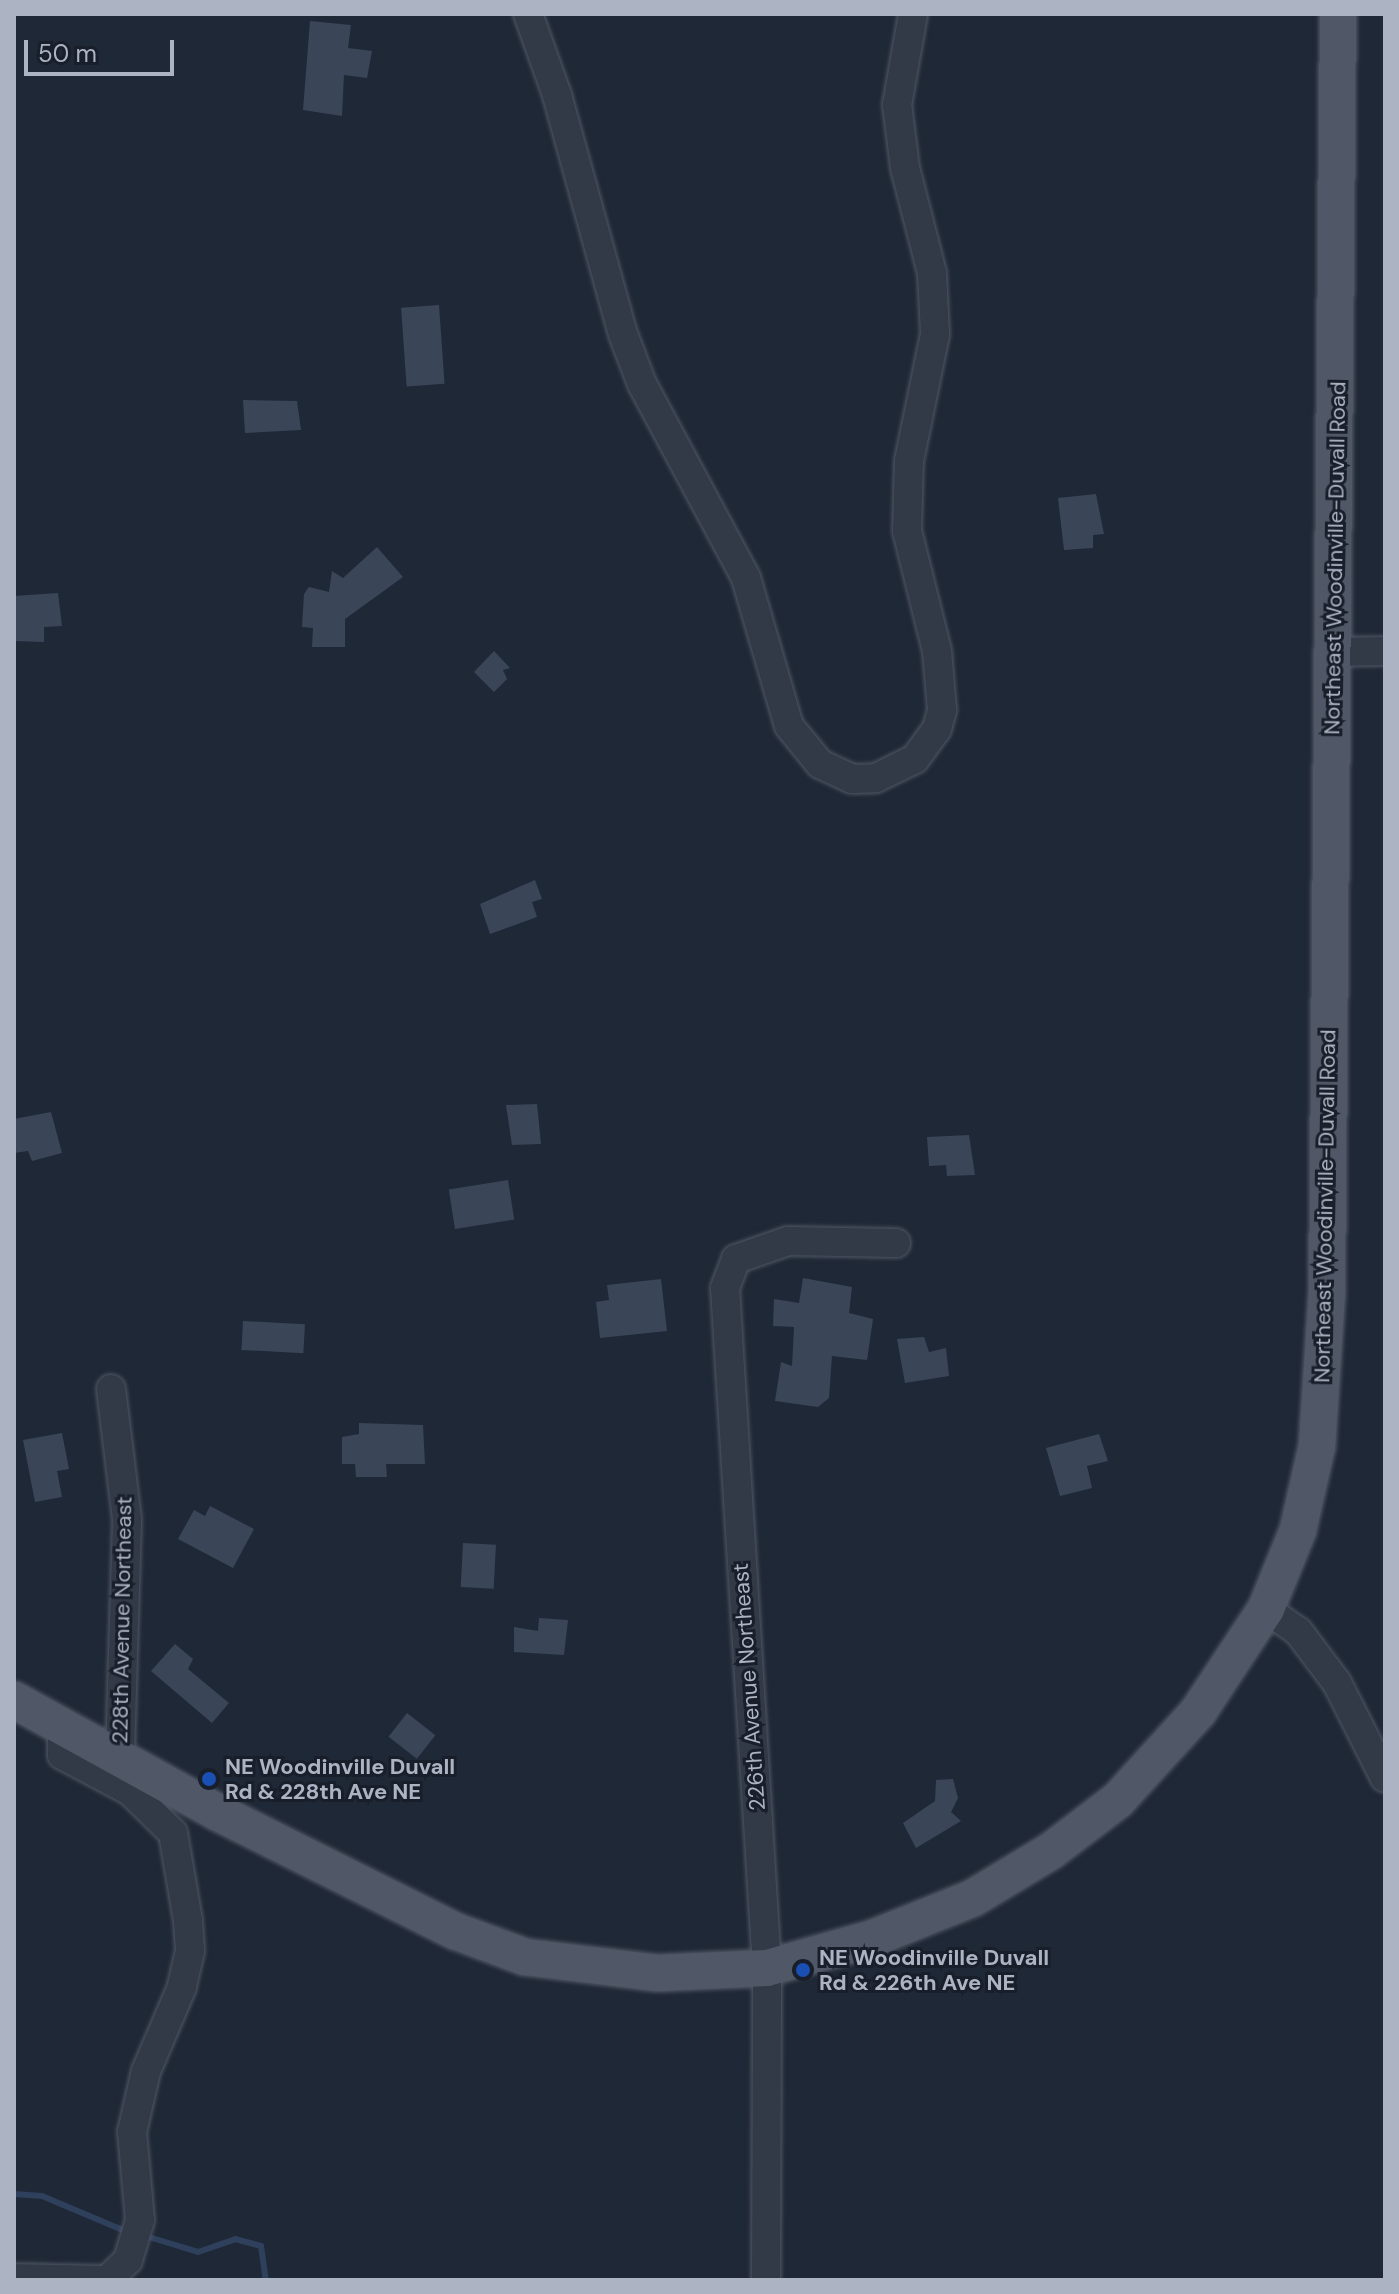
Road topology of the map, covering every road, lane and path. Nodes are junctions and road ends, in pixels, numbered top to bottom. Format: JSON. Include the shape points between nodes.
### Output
{"nodes":[{"id":1,"x":528,"y":14,"type":"edge"},
{"id":2,"x":913,"y":14,"type":"edge"},
{"id":3,"x":1338,"y":14,"type":"edge"},
{"id":4,"x":1385,"y":651,"type":"edge"},
{"id":5,"x":1333,"y":652,"type":"junction"},
{"id":6,"x":896,"y":1243,"type":"dead end"},
{"id":7,"x":111,"y":1389,"type":"dead end"},
{"id":8,"x":1266,"y":1609,"type":"junction"},
{"id":9,"x":14,"y":1700,"type":"edge"},
{"id":10,"x":62,"y":1727,"type":"junction"},
{"id":11,"x":120,"y":1755,"type":"junction"},
{"id":12,"x":1385,"y":1778,"type":"edge"},
{"id":13,"x":767,"y":1968,"type":"junction"},
{"id":14,"x":14,"y":2278,"type":"edge"},
{"id":15,"x":100,"y":2280,"type":"edge"},
{"id":16,"x":107,"y":2280,"type":"edge"},
{"id":17,"x":766,"y":2280,"type":"edge"}],
"edges":[{"from":1,"to":2,"type":"street","via":[[642,384],[746,578],[789,726],[820,764],[852,779],[876,778],[915,759],[937,729],[942,710],[937,651],[907,531],[909,461],[935,334],[932,273],[905,168],[897,105]]},
{"from":3,"to":5,"type":"main road","name":"Northeast Woodinville-Duvall Road"},
{"from":4,"to":5,"type":"street"},
{"from":5,"to":8,"type":"main road","name":"Northeast Woodinville-Duvall Road","via":[[1327,1293],[1318,1430],[1298,1530]]},
{"from":6,"to":13,"type":"street","name":"226th Avenue Northeast","via":[[788,1241],[736,1259],[725,1288]]},
{"from":7,"to":11,"type":"street","name":"228th Avenue Northeast","via":[[127,1520]]},
{"from":8,"to":12,"type":"street","via":[[1298,1631],[1337,1683]]},
{"from":8,"to":13,"type":"main road","name":"Northeast Woodinville-Duvall Road","via":[[1226,1676],[1176,1740],[1118,1800],[1051,1851],[924,1920]]},
{"from":9,"to":10,"type":"main road","name":"Northeast Woodinville-Duvall Road"},
{"from":10,"to":11,"type":"main road","name":"Northeast Woodinville-Duvall Road"},
{"from":10,"to":16,"type":"street","via":[[62,1755],[130,1791],[173,1833],[188,1921],[190,1951],[182,1987],[146,2071],[132,2132],[140,2220],[128,2260]]},
{"from":11,"to":13,"type":"main road","name":"Northeast Woodinville-Duvall Road","via":[[328,1868],[455,1931],[525,1957],[658,1973]]},
{"from":13,"to":17,"type":"street","name":"226th Avenue Northeast"},
{"from":14,"to":15,"type":"street"}]}
